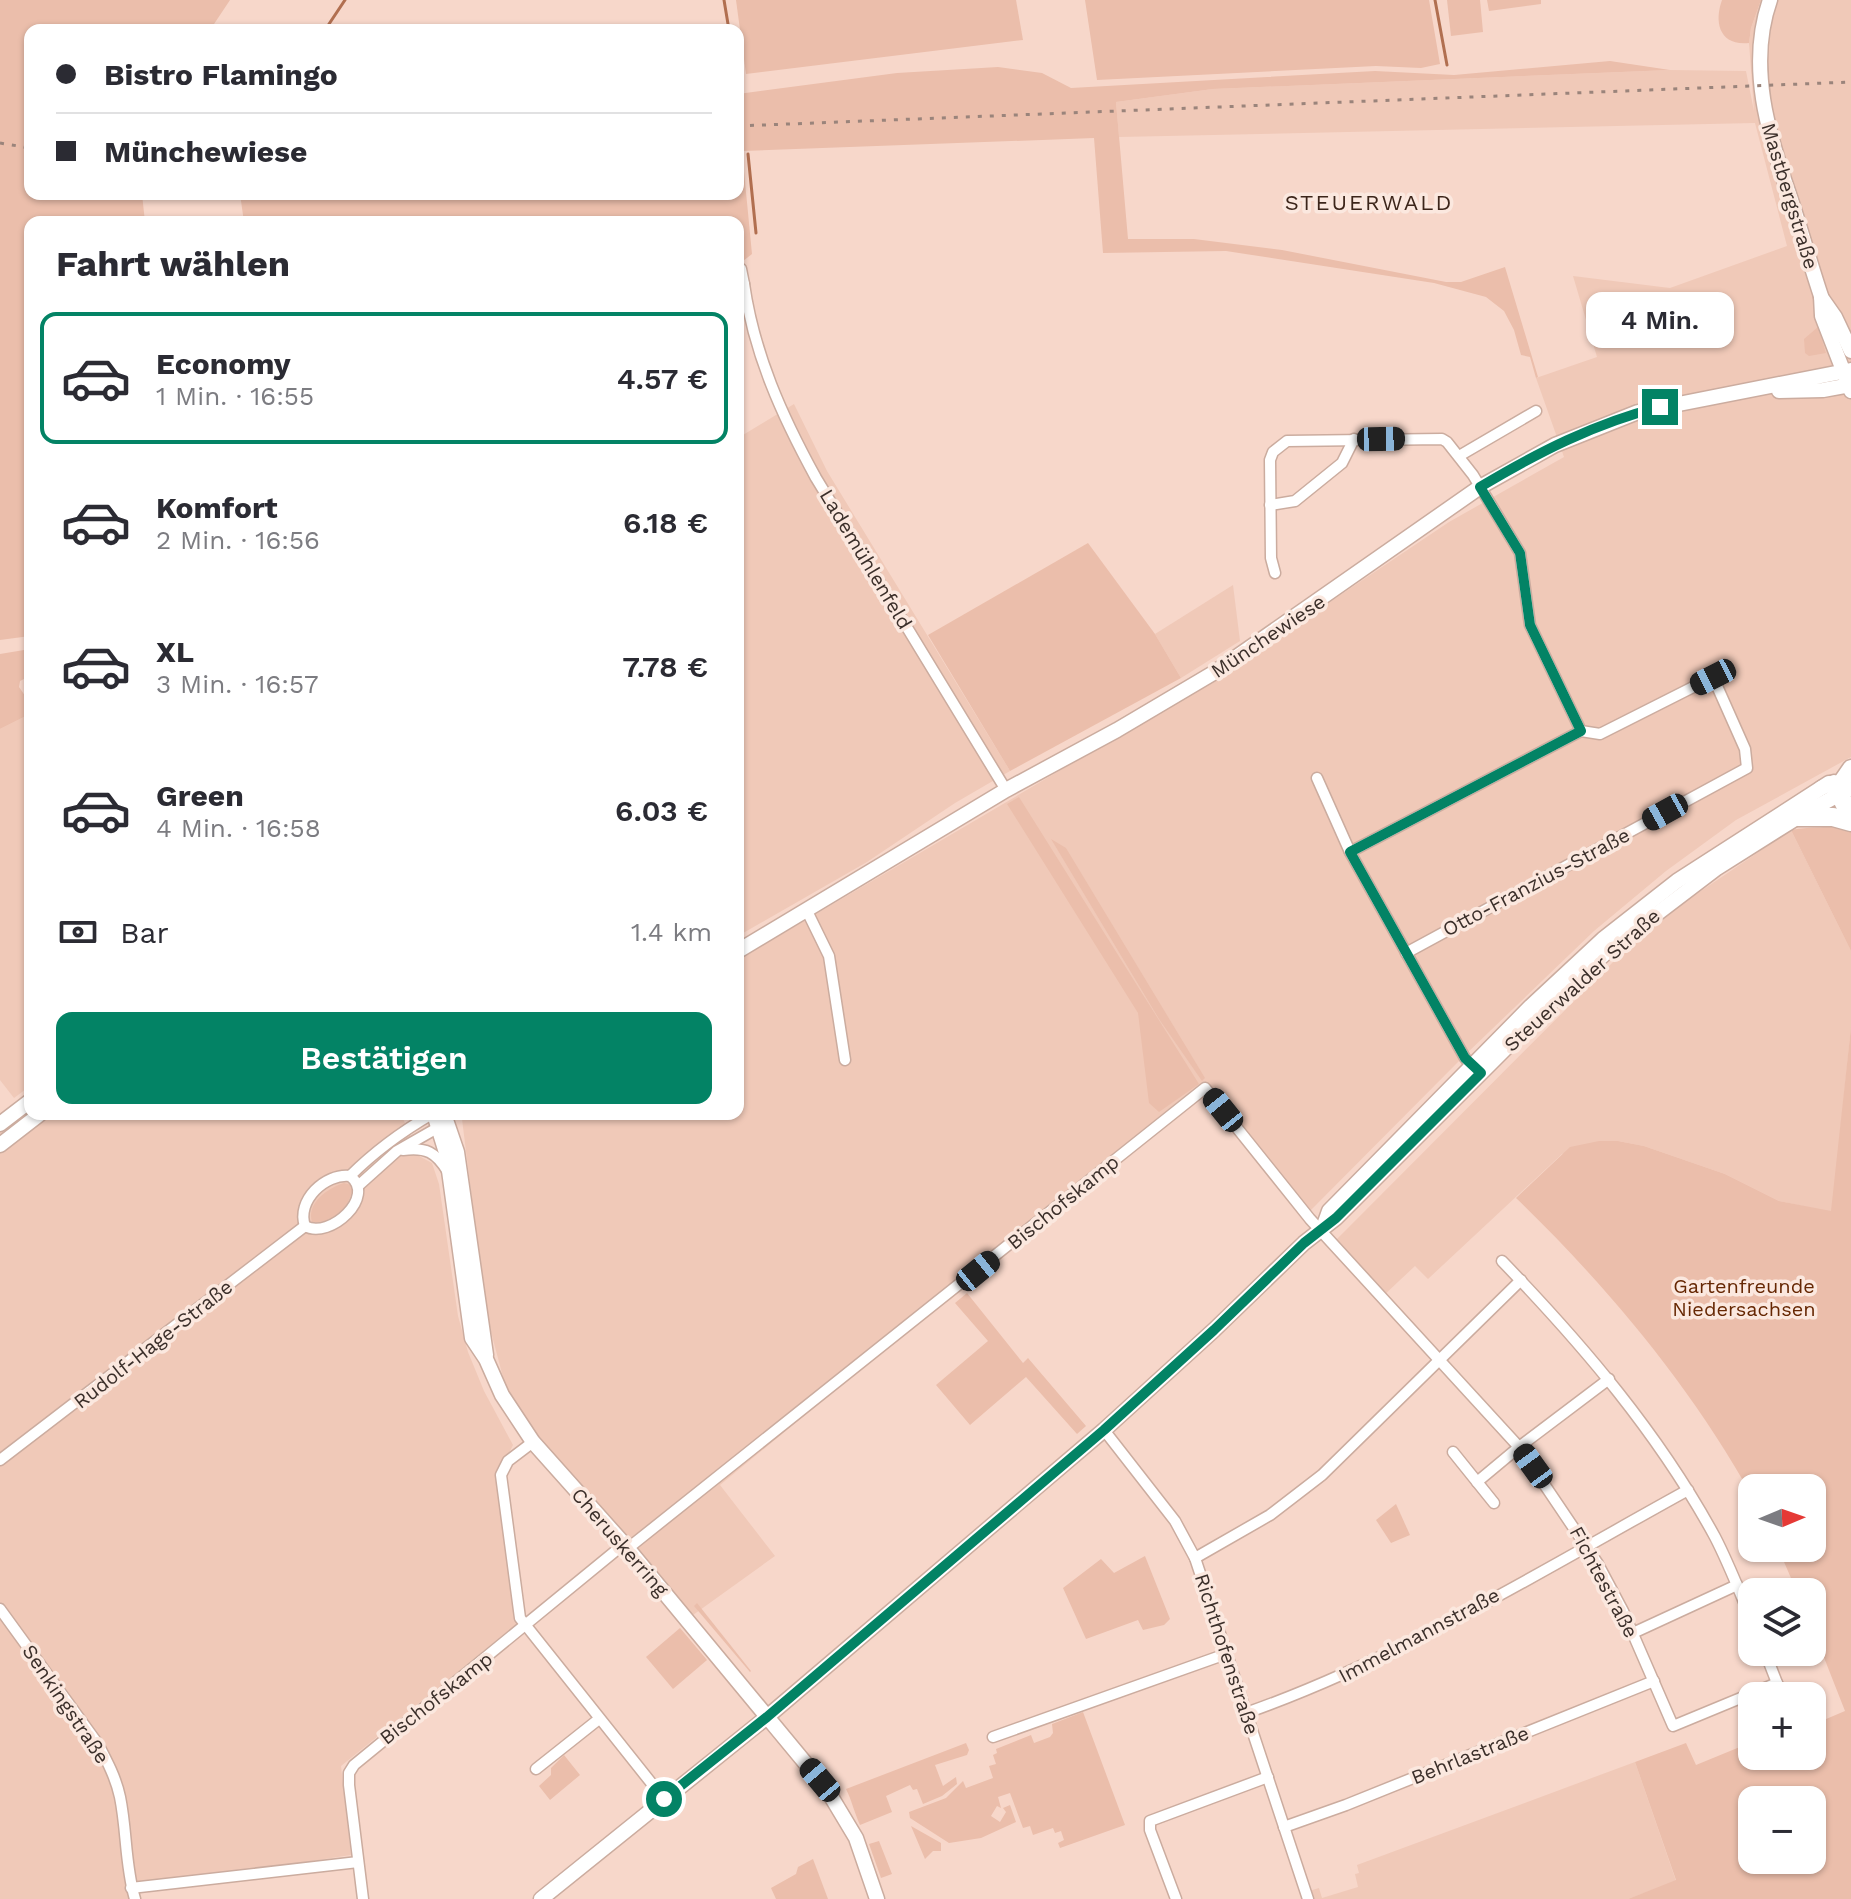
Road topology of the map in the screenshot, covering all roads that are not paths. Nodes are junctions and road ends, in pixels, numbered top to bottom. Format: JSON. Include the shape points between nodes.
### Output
{"nodes":[{"id":1,"x":1770,"y":0,"type":"edge"},
{"id":2,"x":1821,"y":296,"type":"junction"},
{"id":3,"x":744,"y":319,"type":"edge"},
{"id":4,"x":1851,"y":351,"type":"edge"},
{"id":5,"x":1849,"y":381,"type":"edge"},
{"id":6,"x":1536,"y":411,"type":"dead end"},
{"id":7,"x":1354,"y":439,"type":"junction"},
{"id":8,"x":1459,"y":456,"type":"junction"},
{"id":9,"x":1480,"y":487,"type":"junction"},
{"id":10,"x":1270,"y":505,"type":"junction"},
{"id":11,"x":1275,"y":573,"type":"dead end"},
{"id":12,"x":1581,"y":731,"type":"junction"},
{"id":13,"x":1851,"y":768,"type":"edge"},
{"id":14,"x":1317,"y":778,"type":"dead end"},
{"id":15,"x":1821,"y":788,"type":"junction"},
{"id":16,"x":1006,"y":790,"type":"junction"},
{"id":17,"x":1846,"y":790,"type":"edge"},
{"id":18,"x":1798,"y":817,"type":"junction"},
{"id":19,"x":1851,"y":820,"type":"edge"},
{"id":20,"x":1350,"y":852,"type":"junction"},
{"id":21,"x":807,"y":911,"type":"junction"},
{"id":22,"x":744,"y":948,"type":"edge"},
{"id":23,"x":1406,"y":953,"type":"junction"},
{"id":24,"x":845,"y":1060,"type":"dead end"},
{"id":25,"x":1476,"y":1070,"type":"junction"},
{"id":26,"x":24,"y":1106,"type":"edge"},
{"id":27,"x":32,"y":1120,"type":"edge"},
{"id":28,"x":406,"y":1120,"type":"edge"},
{"id":29,"x":434,"y":1120,"type":"edge"},
{"id":30,"x":436,"y":1120,"type":"edge"},
{"id":31,"x":439,"y":1120,"type":"edge"},
{"id":32,"x":440,"y":1120,"type":"edge"},
{"id":33,"x":0,"y":1124,"type":"edge"},
{"id":34,"x":399,"y":1133,"type":"junction"},
{"id":35,"x":0,"y":1145,"type":"edge"},
{"id":36,"x":397,"y":1151,"type":"junction"},
{"id":37,"x":449,"y":1174,"type":"junction"},
{"id":38,"x":350,"y":1176,"type":"junction"},
{"id":39,"x":358,"y":1186,"type":"junction"},
{"id":40,"x":305,"y":1226,"type":"junction"},
{"id":41,"x":1322,"y":1227,"type":"junction"},
{"id":42,"x":1502,"y":1261,"type":"dead end"},
{"id":43,"x":1521,"y":1280,"type":"junction"},
{"id":44,"x":486,"y":1359,"type":"junction"},
{"id":45,"x":1442,"y":1360,"type":"junction"},
{"id":46,"x":1609,"y":1379,"type":"junction"},
{"id":47,"x":1104,"y":1430,"type":"junction"},
{"id":48,"x":533,"y":1442,"type":"junction"},
{"id":49,"x":1519,"y":1447,"type":"junction"},
{"id":50,"x":1453,"y":1452,"type":"dead end"},
{"id":51,"x":0,"y":1460,"type":"edge"},
{"id":52,"x":1477,"y":1482,"type":"junction"},
{"id":53,"x":1688,"y":1490,"type":"junction"},
{"id":54,"x":1494,"y":1503,"type":"dead end"},
{"id":55,"x":1587,"y":1545,"type":"junction"},
{"id":56,"x":625,"y":1547,"type":"junction"},
{"id":57,"x":1195,"y":1558,"type":"junction"},
{"id":58,"x":1737,"y":1585,"type":"joint"},
{"id":59,"x":0,"y":1609,"type":"edge"},
{"id":60,"x":526,"y":1625,"type":"junction"},
{"id":61,"x":1633,"y":1633,"type":"junction"},
{"id":62,"x":1226,"y":1654,"type":"junction"},
{"id":63,"x":1654,"y":1681,"type":"junction"},
{"id":64,"x":1738,"y":1699,"type":"edge"},
{"id":65,"x":1246,"y":1713,"type":"junction"},
{"id":66,"x":767,"y":1717,"type":"junction"},
{"id":67,"x":599,"y":1719,"type":"junction"},
{"id":68,"x":993,"y":1737,"type":"dead end"},
{"id":69,"x":536,"y":1769,"type":"dead end"},
{"id":70,"x":1268,"y":1777,"type":"junction"},
{"id":71,"x":664,"y":1799,"type":"junction"},
{"id":72,"x":1284,"y":1827,"type":"junction"},
{"id":73,"x":358,"y":1862,"type":"junction"},
{"id":74,"x":133,"y":1893,"type":"edge"},
{"id":75,"x":363,"y":1899,"type":"edge"},
{"id":76,"x":541,"y":1899,"type":"edge"},
{"id":77,"x":877,"y":1899,"type":"edge"},
{"id":78,"x":1176,"y":1899,"type":"edge"},
{"id":79,"x":1308,"y":1899,"type":"edge"}],
"edges":[{"from":1,"to":2,"type":"street","name":"Mastbergstraße","via":[[1760,47],[1765,115]]},
{"from":2,"to":4,"type":"street","name":"Mastbergstraße"},
{"from":2,"to":5,"type":"street","name":"Mastbergstraße","via":[[1822,316]]},
{"from":3,"to":16,"type":"street","name":"Lademühlenfeld","via":[[789,429],[816,478]]},
{"from":5,"to":9,"type":"street","name":"Münchewiese","via":[[1823,390],[1739,392],[1618,419],[1555,445]]},
{"from":6,"to":8,"type":"street"},
{"from":7,"to":8,"type":"street","via":[[1442,439]]},
{"from":7,"to":10,"type":"street","via":[[1342,463],[1295,501]]},
{"from":7,"to":10,"type":"street","via":[[1279,445],[1270,460]]},
{"from":8,"to":9,"type":"street"},
{"from":9,"to":12,"type":"street","via":[[1520,553],[1530,625]]},
{"from":9,"to":16,"type":"street","name":"Münchewiese","via":[[1244,654]]},
{"from":10,"to":11,"type":"street"},
{"from":12,"to":20,"type":"street"},
{"from":12,"to":23,"type":"street","name":"Otto-Franzius-Straße","via":[[1600,734],[1713,677],[1745,749],[1747,768]]},
{"from":13,"to":15,"type":"street","name":"Steuerwalder Straße"},
{"from":13,"to":17,"type":"main road"},
{"from":14,"to":20,"type":"street"},
{"from":15,"to":17,"type":"street","name":"Steuerwalder Straße","via":[[1834,782]]},
{"from":15,"to":25,"type":"street","name":"Steuerwalder Straße","via":[[1647,902],[1562,977]]},
{"from":16,"to":21,"type":"street","name":"Münchewiese"},
{"from":17,"to":18,"type":"street","name":"Steuerwalder Straße"},
{"from":17,"to":19,"type":"highway"},
{"from":18,"to":19,"type":"highway"},
{"from":18,"to":25,"type":"street","name":"Steuerwalder Straße","via":[[1655,912]]},
{"from":20,"to":23,"type":"street"},
{"from":21,"to":22,"type":"street","name":"Münchewiese"},
{"from":21,"to":24,"type":"street","via":[[829,956]]},
{"from":23,"to":25,"type":"street"},
{"from":25,"to":41,"type":"street","name":"Steuerwalder Straße","via":[[1329,1211]]},
{"from":26,"to":33,"type":"street"},
{"from":27,"to":35,"type":"street"},
{"from":28,"to":34,"type":"street"},
{"from":29,"to":34,"type":"street"},
{"from":30,"to":36,"type":"street","name":"Rudolf-Hage-Straße"},
{"from":31,"to":37,"type":"street","name":"Cheruskerring"},
{"from":32,"to":44,"type":"street","name":"Cheruskerring","via":[[461,1179]]},
{"from":34,"to":38,"type":"street"},
{"from":36,"to":37,"type":"street","via":[[427,1149]]},
{"from":36,"to":39,"type":"street","name":"Rudolf-Hage-Straße"},
{"from":37,"to":44,"type":"street","name":"Cheruskerring","via":[[472,1338]]},
{"from":38,"to":39,"type":"street"},
{"from":38,"to":40,"type":"street","via":[[335,1177],[308,1197]]},
{"from":39,"to":40,"type":"street","name":"Rudolf-Hage-Straße","via":[[351,1208],[329,1227],[319,1231]]},
{"from":40,"to":51,"type":"street","name":"Rudolf-Hage-Straße"},
{"from":41,"to":45,"type":"street","name":"Fichtestraße"},
{"from":41,"to":47,"type":"street","name":"Steuerwalder Straße"},
{"from":41,"to":56,"type":"street","name":"Bischofskamp","via":[[1205,1088]]},
{"from":42,"to":43,"type":"street"},
{"from":43,"to":45,"type":"street"},
{"from":43,"to":46,"type":"street"},
{"from":44,"to":48,"type":"street","name":"Cheruskerring"},
{"from":45,"to":49,"type":"street","name":"Fichtestraße"},
{"from":45,"to":57,"type":"street","via":[[1299,1494]]},
{"from":46,"to":49,"type":"street"},
{"from":46,"to":53,"type":"street"},
{"from":47,"to":57,"type":"street","name":"Richthofenstraße","via":[[1175,1521]]},
{"from":47,"to":66,"type":"street","name":"Steuerwalder Straße"},
{"from":48,"to":56,"type":"street","name":"Cheruskerring"},
{"from":48,"to":60,"type":"street","via":[[508,1461],[501,1475],[517,1611]]},
{"from":49,"to":52,"type":"street"},
{"from":49,"to":55,"type":"street","name":"Fichtestraße"},
{"from":50,"to":52,"type":"street"},
{"from":52,"to":54,"type":"street"},
{"from":53,"to":55,"type":"street","name":"Immelmannstraße"},
{"from":53,"to":58,"type":"street"},
{"from":55,"to":61,"type":"street","name":"Fichtestraße"},
{"from":55,"to":65,"type":"street","name":"Immelmannstraße","via":[[1370,1664]]},
{"from":56,"to":60,"type":"street","name":"Bischofskamp"},
{"from":56,"to":66,"type":"street","name":"Cheruskerring"},
{"from":57,"to":62,"type":"street","name":"Richthofenstraße"},
{"from":58,"to":61,"type":"street"},
{"from":59,"to":74,"type":"street","name":"Senkingstraße","via":[[109,1764],[120,1797]]},
{"from":60,"to":67,"type":"street"},
{"from":60,"to":73,"type":"street","name":"Bischofskamp","via":[[354,1765],[349,1785]]},
{"from":61,"to":63,"type":"street","name":"Fichtestraße"},
{"from":62,"to":65,"type":"street","name":"Richthofenstraße"},
{"from":62,"to":68,"type":"street"},
{"from":63,"to":64,"type":"street","name":"Fichtestraße","via":[[1673,1726]]},
{"from":63,"to":72,"type":"street","name":"Behrlastraße"},
{"from":65,"to":70,"type":"street","name":"Richthofenstraße"},
{"from":66,"to":71,"type":"street","name":"Steuerwalder Straße"},
{"from":66,"to":77,"type":"street","name":"Cheruskerring","via":[[838,1806]]},
{"from":67,"to":69,"type":"street"},
{"from":67,"to":71,"type":"street"},
{"from":70,"to":72,"type":"street","name":"Richthofenstraße"},
{"from":70,"to":78,"type":"street","via":[[1150,1821]]},
{"from":71,"to":76,"type":"street","name":"Steuerwalder Straße"},
{"from":72,"to":79,"type":"street","name":"Richthofenstraße"},
{"from":73,"to":74,"type":"street"},
{"from":73,"to":75,"type":"street","name":"Bischofskamp"}]}
